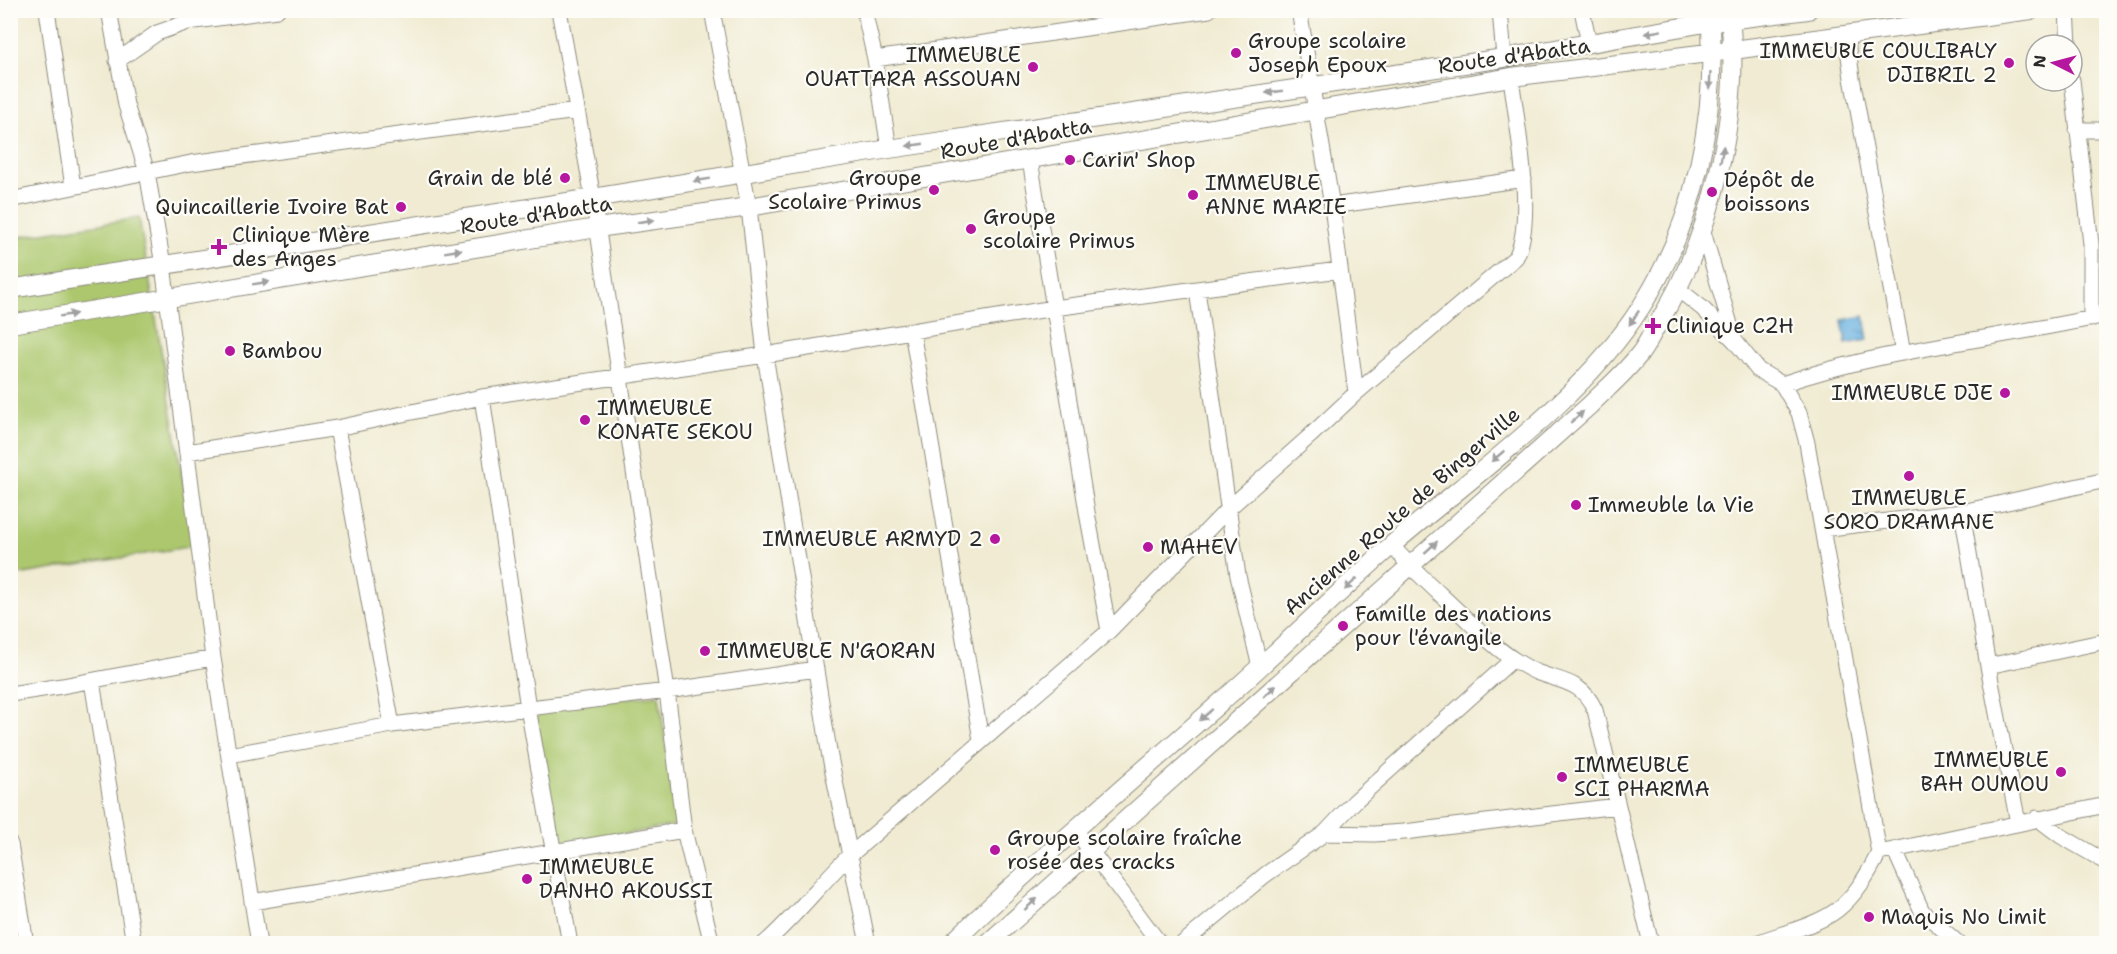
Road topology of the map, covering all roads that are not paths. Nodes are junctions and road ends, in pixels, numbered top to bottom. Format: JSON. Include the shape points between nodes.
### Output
{"nodes":[{"id":1,"x":46,"y":10,"type":"edge"},
{"id":2,"x":108,"y":10,"type":"edge"},
{"id":3,"x":277,"y":10,"type":"edge"},
{"id":4,"x":559,"y":10,"type":"edge"},
{"id":5,"x":712,"y":10,"type":"edge"},
{"id":6,"x":864,"y":10,"type":"edge"},
{"id":7,"x":1209,"y":10,"type":"edge"},
{"id":8,"x":1299,"y":10,"type":"edge"},
{"id":9,"x":1500,"y":10,"type":"edge"},
{"id":10,"x":1582,"y":10,"type":"edge"},
{"id":11,"x":1808,"y":10,"type":"edge"},
{"id":12,"x":2031,"y":10,"type":"edge"},
{"id":13,"x":2067,"y":10,"type":"edge"},
{"id":14,"x":1710,"y":16,"type":"edge"},
{"id":15,"x":1730,"y":16,"type":"edge"},
{"id":16,"x":2068,"y":33,"type":"edge"},
{"id":17,"x":1846,"y":34,"type":"junction"},
{"id":18,"x":1589,"y":43,"type":"junction"},
{"id":19,"x":1733,"y":50,"type":"junction"},
{"id":20,"x":1711,"y":52,"type":"junction"},
{"id":21,"x":1504,"y":58,"type":"junction"},
{"id":22,"x":875,"y":59,"type":"junction"},
{"id":23,"x":117,"y":61,"type":"junction"},
{"id":24,"x":1511,"y":77,"type":"junction"},
{"id":25,"x":1312,"y":87,"type":"junction"},
{"id":26,"x":2073,"y":93,"type":"edge"},
{"id":27,"x":1316,"y":110,"type":"junction"},
{"id":28,"x":577,"y":111,"type":"junction"},
{"id":29,"x":2077,"y":130,"type":"junction"},
{"id":30,"x":2106,"y":130,"type":"edge"},
{"id":31,"x":889,"y":149,"type":"junction"},
{"id":32,"x":1030,"y":160,"type":"junction"},
{"id":33,"x":147,"y":172,"type":"junction"},
{"id":34,"x":743,"y":173,"type":"junction"},
{"id":35,"x":1524,"y":179,"type":"junction"},
{"id":36,"x":73,"y":187,"type":"junction"},
{"id":37,"x":593,"y":198,"type":"junction"},
{"id":38,"x":10,"y":200,"type":"edge"},
{"id":39,"x":1332,"y":206,"type":"junction"},
{"id":40,"x":748,"y":207,"type":"junction"},
{"id":41,"x":597,"y":228,"type":"junction"},
{"id":42,"x":1702,"y":228,"type":"junction"},
{"id":43,"x":163,"y":265,"type":"junction"},
{"id":44,"x":1339,"y":270,"type":"junction"},
{"id":45,"x":10,"y":289,"type":"edge"},
{"id":46,"x":1678,"y":289,"type":"junction"},
{"id":47,"x":1197,"y":290,"type":"junction"},
{"id":48,"x":168,"y":298,"type":"junction"},
{"id":49,"x":1054,"y":308,"type":"junction"},
{"id":50,"x":2106,"y":315,"type":"edge"},
{"id":51,"x":2091,"y":319,"type":"junction"},
{"id":52,"x":10,"y":324,"type":"edge"},
{"id":53,"x":912,"y":331,"type":"junction"},
{"id":54,"x":1735,"y":341,"type":"junction"},
{"id":55,"x":1903,"y":353,"type":"junction"},
{"id":56,"x":765,"y":355,"type":"junction"},
{"id":57,"x":619,"y":375,"type":"junction"},
{"id":58,"x":1782,"y":384,"type":"junction"},
{"id":59,"x":1356,"y":393,"type":"junction"},
{"id":60,"x":482,"y":397,"type":"junction"},
{"id":61,"x":337,"y":428,"type":"junction"},
{"id":62,"x":187,"y":452,"type":"junction"},
{"id":63,"x":2106,"y":480,"type":"edge"},
{"id":64,"x":1227,"y":509,"type":"junction"},
{"id":65,"x":1962,"y":512,"type":"junction"},
{"id":66,"x":1822,"y":529,"type":"junction"},
{"id":67,"x":1392,"y":546,"type":"junction"},
{"id":68,"x":1410,"y":566,"type":"junction"},
{"id":69,"x":1109,"y":631,"type":"junction"},
{"id":70,"x":2106,"y":641,"type":"edge"},
{"id":71,"x":213,"y":658,"type":"junction"},
{"id":72,"x":1513,"y":659,"type":"junction"},
{"id":73,"x":1988,"y":666,"type":"junction"},
{"id":74,"x":1260,"y":667,"type":"junction"},
{"id":75,"x":816,"y":669,"type":"junction"},
{"id":76,"x":92,"y":681,"type":"junction"},
{"id":77,"x":667,"y":691,"type":"junction"},
{"id":78,"x":10,"y":694,"type":"edge"},
{"id":79,"x":528,"y":708,"type":"junction"},
{"id":80,"x":392,"y":725,"type":"junction"},
{"id":81,"x":981,"y":740,"type":"junction"},
{"id":82,"x":229,"y":755,"type":"junction"},
{"id":83,"x":2106,"y":805,"type":"edge"},
{"id":84,"x":1617,"y":806,"type":"junction"},
{"id":85,"x":2037,"y":818,"type":"junction"},
{"id":86,"x":2018,"y":823,"type":"junction"},
{"id":87,"x":684,"y":830,"type":"junction"},
{"id":88,"x":1076,"y":831,"type":"junction"},
{"id":89,"x":1325,"y":833,"type":"junction"},
{"id":90,"x":10,"y":844,"type":"edge"},
{"id":91,"x":1090,"y":850,"type":"junction"},
{"id":92,"x":1895,"y":851,"type":"junction"},
{"id":93,"x":553,"y":852,"type":"junction"},
{"id":94,"x":1879,"y":854,"type":"junction"},
{"id":95,"x":849,"y":856,"type":"junction"},
{"id":96,"x":2106,"y":862,"type":"edge"},
{"id":97,"x":252,"y":902,"type":"junction"},
{"id":98,"x":17,"y":928,"type":"edge"},
{"id":99,"x":26,"y":944,"type":"edge"},
{"id":100,"x":134,"y":944,"type":"edge"},
{"id":101,"x":259,"y":944,"type":"edge"},
{"id":102,"x":570,"y":944,"type":"edge"},
{"id":103,"x":712,"y":944,"type":"edge"},
{"id":104,"x":764,"y":944,"type":"edge"},
{"id":105,"x":867,"y":944,"type":"edge"},
{"id":106,"x":951,"y":944,"type":"edge"},
{"id":107,"x":987,"y":944,"type":"edge"},
{"id":108,"x":1160,"y":944,"type":"edge"},
{"id":109,"x":1182,"y":944,"type":"edge"},
{"id":110,"x":1651,"y":944,"type":"edge"},
{"id":111,"x":1754,"y":944,"type":"edge"},
{"id":112,"x":1959,"y":944,"type":"edge"}],
"edges":[{"from":1,"to":36,"type":"street"},
{"from":2,"to":23,"type":"street"},
{"from":3,"to":23,"type":"street","via":[[188,22],[157,33]]},
{"from":4,"to":28,"type":"street"},
{"from":5,"to":34,"type":"street"},
{"from":6,"to":22,"type":"street"},
{"from":7,"to":22,"type":"street"},
{"from":8,"to":25,"type":"street"},
{"from":9,"to":21,"type":"street"},
{"from":10,"to":18,"type":"street"},
{"from":11,"to":15,"type":"street","name":"Route d'Abatta"},
{"from":12,"to":17,"type":"street","name":"Route d'Abatta"},
{"from":13,"to":16,"type":"street"},
{"from":14,"to":15,"type":"street","name":"Route d'Abatta"},
{"from":14,"to":18,"type":"street","name":"Route d'Abatta","one_way":true},
{"from":14,"to":20,"type":"street","name":"Ancienne Route de Bingerville"},
{"from":15,"to":19,"type":"street","name":"Ancienne Route de Bingerville"},
{"from":17,"to":19,"type":"street","name":"Route d'Abatta"},
{"from":17,"to":55,"type":"street"},
{"from":18,"to":21,"type":"street","name":"Route d'Abatta"},
{"from":19,"to":20,"type":"street","name":"Route d'Abatta"},
{"from":42,"to":19,"type":"street","name":"Ancienne Route de Bingerville","one_way":true,"via":[[1717,179],[1729,114]]},
{"from":20,"to":24,"type":"street","name":"Route d'Abatta"},
{"from":20,"to":67,"type":"street","name":"Ancienne Route de Bingerville","one_way":true,"via":[[1708,114],[1697,176],[1678,233],[1643,304],[1616,344],[1564,398]]},
{"from":21,"to":25,"type":"street","name":"Route d'Abatta"},
{"from":22,"to":31,"type":"street"},
{"from":23,"to":33,"type":"street"},
{"from":24,"to":27,"type":"street","name":"Route d'Abatta"},
{"from":24,"to":35,"type":"street"},
{"from":25,"to":27,"type":"street"},
{"from":25,"to":31,"type":"street","name":"Route d'Abatta","one_way":true},
{"from":26,"to":29,"type":"street"},
{"from":27,"to":32,"type":"street","name":"Route d'Abatta"},
{"from":27,"to":39,"type":"street"},
{"from":28,"to":33,"type":"street"},
{"from":28,"to":37,"type":"street"},
{"from":29,"to":30,"type":"street"},
{"from":29,"to":51,"type":"street","via":[[2091,244]]},
{"from":31,"to":34,"type":"street","name":"Route d'Abatta"},
{"from":32,"to":40,"type":"street","name":"Route d'Abatta"},
{"from":32,"to":49,"type":"street"},
{"from":33,"to":36,"type":"street"},
{"from":33,"to":43,"type":"street"},
{"from":34,"to":37,"type":"street","name":"Route d'Abatta","one_way":true},
{"from":34,"to":40,"type":"street"},
{"from":35,"to":39,"type":"street"},
{"from":35,"to":59,"type":"street","via":[[1524,236],[1516,257]]},
{"from":36,"to":38,"type":"street"},
{"from":37,"to":41,"type":"street"},
{"from":37,"to":43,"type":"street","name":"Route d'Abatta"},
{"from":39,"to":44,"type":"street"},
{"from":41,"to":40,"type":"street","name":"Route d'Abatta","one_way":true},
{"from":40,"to":56,"type":"street"},
{"from":48,"to":41,"type":"street","name":"Route d'Abatta","one_way":true},
{"from":41,"to":57,"type":"street"},
{"from":42,"to":46,"type":"street","name":"Ancienne Route de Bingerville"},
{"from":42,"to":54,"type":"street"},
{"from":43,"to":45,"type":"street","name":"Route d'Abatta"},
{"from":43,"to":48,"type":"street"},
{"from":44,"to":47,"type":"street"},
{"from":44,"to":59,"type":"street"},
{"from":46,"to":54,"type":"street"},
{"from":68,"to":46,"type":"street","name":"Ancienne Route de Bingerville","one_way":true,"via":[[1614,381],[1638,356]]},
{"from":47,"to":49,"type":"street"},
{"from":47,"to":64,"type":"street"},
{"from":52,"to":48,"type":"street","name":"Route d'Abatta","one_way":true},
{"from":48,"to":62,"type":"street"},
{"from":49,"to":53,"type":"street"},
{"from":49,"to":69,"type":"street"},
{"from":50,"to":51,"type":"street"},
{"from":51,"to":55,"type":"street"},
{"from":53,"to":56,"type":"street"},
{"from":53,"to":81,"type":"street"},
{"from":54,"to":58,"type":"street","via":[[1758,370]]},
{"from":55,"to":58,"type":"street"},
{"from":56,"to":57,"type":"street"},
{"from":56,"to":75,"type":"street"},
{"from":57,"to":60,"type":"street"},
{"from":57,"to":77,"type":"street"},
{"from":58,"to":66,"type":"street","via":[[1799,413]]},
{"from":59,"to":64,"type":"street"},
{"from":60,"to":61,"type":"street"},
{"from":60,"to":79,"type":"street"},
{"from":61,"to":62,"type":"street"},
{"from":61,"to":80,"type":"street"},
{"from":62,"to":71,"type":"street"},
{"from":63,"to":65,"type":"street"},
{"from":64,"to":69,"type":"street"},
{"from":64,"to":74,"type":"street"},
{"from":65,"to":66,"type":"street"},
{"from":65,"to":73,"type":"street"},
{"from":66,"to":94,"type":"street"},
{"from":67,"to":68,"type":"street"},
{"from":67,"to":74,"type":"street","name":"Ancienne Route de Bingerville","one_way":true},
{"from":68,"to":72,"type":"street"},
{"from":91,"to":68,"type":"street","name":"Ancienne Route de Bingerville","one_way":true},
{"from":69,"to":81,"type":"street"},
{"from":70,"to":73,"type":"street"},
{"from":71,"to":76,"type":"street"},
{"from":71,"to":82,"type":"street"},
{"from":72,"to":84,"type":"street","via":[[1534,671],[1569,682],[1590,699]]},
{"from":72,"to":89,"type":"street","via":[[1355,801]]},
{"from":73,"to":86,"type":"street"},
{"from":74,"to":88,"type":"street","name":"Ancienne Route de Bingerville","one_way":true},
{"from":75,"to":77,"type":"street"},
{"from":75,"to":95,"type":"street"},
{"from":76,"to":78,"type":"street"},
{"from":76,"to":100,"type":"street"},
{"from":77,"to":79,"type":"street"},
{"from":77,"to":87,"type":"street"},
{"from":79,"to":80,"type":"street"},
{"from":79,"to":93,"type":"street"},
{"from":80,"to":82,"type":"street"},
{"from":81,"to":95,"type":"street"},
{"from":82,"to":97,"type":"street"},
{"from":83,"to":85,"type":"street"},
{"from":84,"to":89,"type":"street","via":[[1404,832]]},
{"from":84,"to":110,"type":"street"},
{"from":85,"to":86,"type":"street"},
{"from":85,"to":96,"type":"street"},
{"from":86,"to":92,"type":"street"},
{"from":87,"to":93,"type":"street"},
{"from":87,"to":103,"type":"street"},
{"from":88,"to":91,"type":"street"},
{"from":88,"to":106,"type":"street","name":"Ancienne Route de Bingerville","via":[[1011,885]]},
{"from":89,"to":109,"type":"street","via":[[1265,875]]},
{"from":90,"to":98,"type":"street"},
{"from":107,"to":91,"type":"street","name":"Ancienne Route de Bingerville","one_way":true},
{"from":91,"to":108,"type":"street"},
{"from":92,"to":94,"type":"street"},
{"from":92,"to":112,"type":"street","via":[[1922,911]]},
{"from":93,"to":97,"type":"street"},
{"from":93,"to":102,"type":"street"},
{"from":94,"to":111,"type":"street","via":[[1856,890],[1836,910]]},
{"from":95,"to":104,"type":"street"},
{"from":95,"to":105,"type":"street"},
{"from":97,"to":101,"type":"street"},
{"from":98,"to":99,"type":"street"}]}
